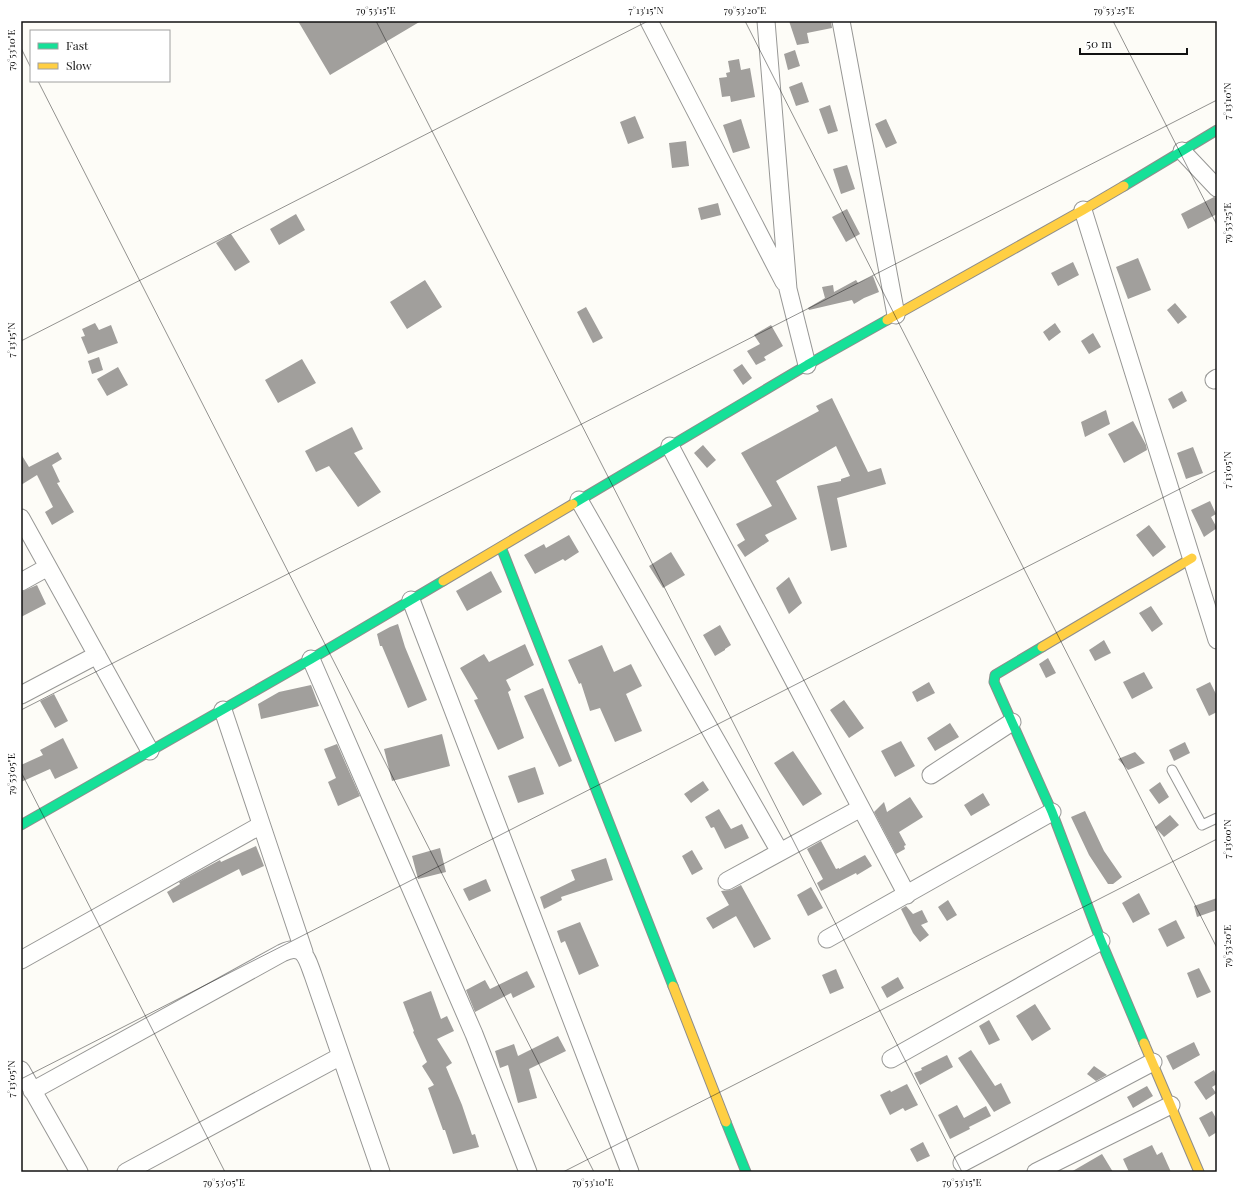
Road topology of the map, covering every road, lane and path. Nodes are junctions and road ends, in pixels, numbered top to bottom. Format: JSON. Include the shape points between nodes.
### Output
{"nodes":[{"id":1,"x":648,"y":21,"type":"edge"},
{"id":2,"x":766,"y":21,"type":"edge"},
{"id":3,"x":841,"y":21,"type":"edge"},
{"id":4,"x":1217,"y":130,"type":"edge"},
{"id":5,"x":1182,"y":151,"type":"junction"},
{"id":6,"x":1217,"y":188,"type":"edge"},
{"id":7,"x":1083,"y":210,"type":"junction"},
{"id":8,"x":788,"y":289,"type":"junction"},
{"id":9,"x":896,"y":315,"type":"junction"},
{"id":10,"x":807,"y":365,"type":"junction"},
{"id":11,"x":670,"y":446,"type":"junction"},
{"id":12,"x":579,"y":500,"type":"junction"},
{"id":13,"x":21,"y":518,"type":"edge"},
{"id":14,"x":501,"y":546,"type":"junction"},
{"id":15,"x":1192,"y":558,"type":"junction"},
{"id":16,"x":48,"y":567,"type":"junction"},
{"id":17,"x":21,"y":582,"type":"edge"},
{"id":18,"x":411,"y":600,"type":"junction"},
{"id":19,"x":1217,"y":640,"type":"edge"},
{"id":20,"x":97,"y":655,"type":"junction"},
{"id":21,"x":311,"y":659,"type":"junction"},
{"id":22,"x":21,"y":695,"type":"edge"},
{"id":23,"x":223,"y":710,"type":"junction"},
{"id":24,"x":1012,"y":722,"type":"junction"},
{"id":25,"x":150,"y":752,"type":"junction"},
{"id":26,"x":1172,"y":770,"type":"dead end"},
{"id":27,"x":931,"y":775,"type":"dead end"},
{"id":28,"x":861,"y":808,"type":"junction"},
{"id":29,"x":1052,"y":812,"type":"junction"},
{"id":30,"x":1217,"y":818,"type":"edge"},
{"id":31,"x":21,"y":825,"type":"edge"},
{"id":32,"x":261,"y":825,"type":"junction"},
{"id":33,"x":780,"y":852,"type":"junction"},
{"id":34,"x":727,"y":881,"type":"dead end"},
{"id":35,"x":907,"y":895,"type":"junction"},
{"id":36,"x":826,"y":939,"type":"dead end"},
{"id":37,"x":1101,"y":941,"type":"junction"},
{"id":38,"x":304,"y":952,"type":"junction"},
{"id":39,"x":21,"y":960,"type":"edge"},
{"id":40,"x":341,"y":1056,"type":"junction"},
{"id":41,"x":891,"y":1059,"type":"dead end"},
{"id":42,"x":1153,"y":1062,"type":"junction"},
{"id":43,"x":21,"y":1070,"type":"edge"},
{"id":44,"x":32,"y":1091,"type":"junction"},
{"id":45,"x":1171,"y":1105,"type":"junction"},
{"id":46,"x":962,"y":1163,"type":"dead end"},
{"id":47,"x":79,"y":1172,"type":"edge"},
{"id":48,"x":126,"y":1172,"type":"edge"},
{"id":49,"x":381,"y":1172,"type":"edge"},
{"id":50,"x":528,"y":1172,"type":"edge"},
{"id":51,"x":630,"y":1172,"type":"edge"},
{"id":52,"x":746,"y":1172,"type":"edge"},
{"id":53,"x":1036,"y":1172,"type":"edge"},
{"id":54,"x":1199,"y":1172,"type":"edge"}],
"edges":[{"from":1,"to":8,"type":"street"},
{"from":2,"to":8,"type":"street"},
{"from":3,"to":9,"type":"street"},
{"from":4,"to":5,"type":"street"},
{"from":5,"to":6,"type":"street"},
{"from":5,"to":7,"type":"street"},
{"from":7,"to":9,"type":"street"},
{"from":7,"to":15,"type":"street"},
{"from":8,"to":10,"type":"street"},
{"from":9,"to":10,"type":"street"},
{"from":10,"to":11,"type":"street"},
{"from":11,"to":12,"type":"street"},
{"from":11,"to":28,"type":"street"},
{"from":12,"to":14,"type":"street"},
{"from":12,"to":33,"type":"street"},
{"from":13,"to":16,"type":"street"},
{"from":14,"to":18,"type":"street"},
{"from":14,"to":52,"type":"street"},
{"from":15,"to":19,"type":"street"},
{"from":15,"to":24,"type":"street","via":[[996,675],[994,682]]},
{"from":16,"to":17,"type":"street"},
{"from":16,"to":20,"type":"street"},
{"from":18,"to":21,"type":"street"},
{"from":18,"to":51,"type":"street"},
{"from":20,"to":22,"type":"street"},
{"from":20,"to":25,"type":"street"},
{"from":21,"to":23,"type":"street"},
{"from":21,"to":50,"type":"street","via":[[474,1034]]},
{"from":23,"to":25,"type":"street"},
{"from":23,"to":32,"type":"street"},
{"from":24,"to":27,"type":"street"},
{"from":24,"to":29,"type":"street"},
{"from":25,"to":31,"type":"street"},
{"from":26,"to":30,"type":"lane","via":[[1202,825]]},
{"from":28,"to":33,"type":"street"},
{"from":28,"to":35,"type":"street"},
{"from":29,"to":35,"type":"street"},
{"from":29,"to":37,"type":"street"},
{"from":32,"to":38,"type":"street"},
{"from":32,"to":39,"type":"street"},
{"from":33,"to":34,"type":"street"},
{"from":35,"to":36,"type":"street"},
{"from":37,"to":41,"type":"street"},
{"from":37,"to":42,"type":"street"},
{"from":38,"to":40,"type":"street"},
{"from":38,"to":44,"type":"street","via":[[290,949]]},
{"from":40,"to":48,"type":"street"},
{"from":40,"to":49,"type":"street"},
{"from":42,"to":45,"type":"street"},
{"from":42,"to":46,"type":"street"},
{"from":43,"to":44,"type":"street"},
{"from":44,"to":47,"type":"street"},
{"from":45,"to":53,"type":"street"},
{"from":45,"to":54,"type":"street"}]}
